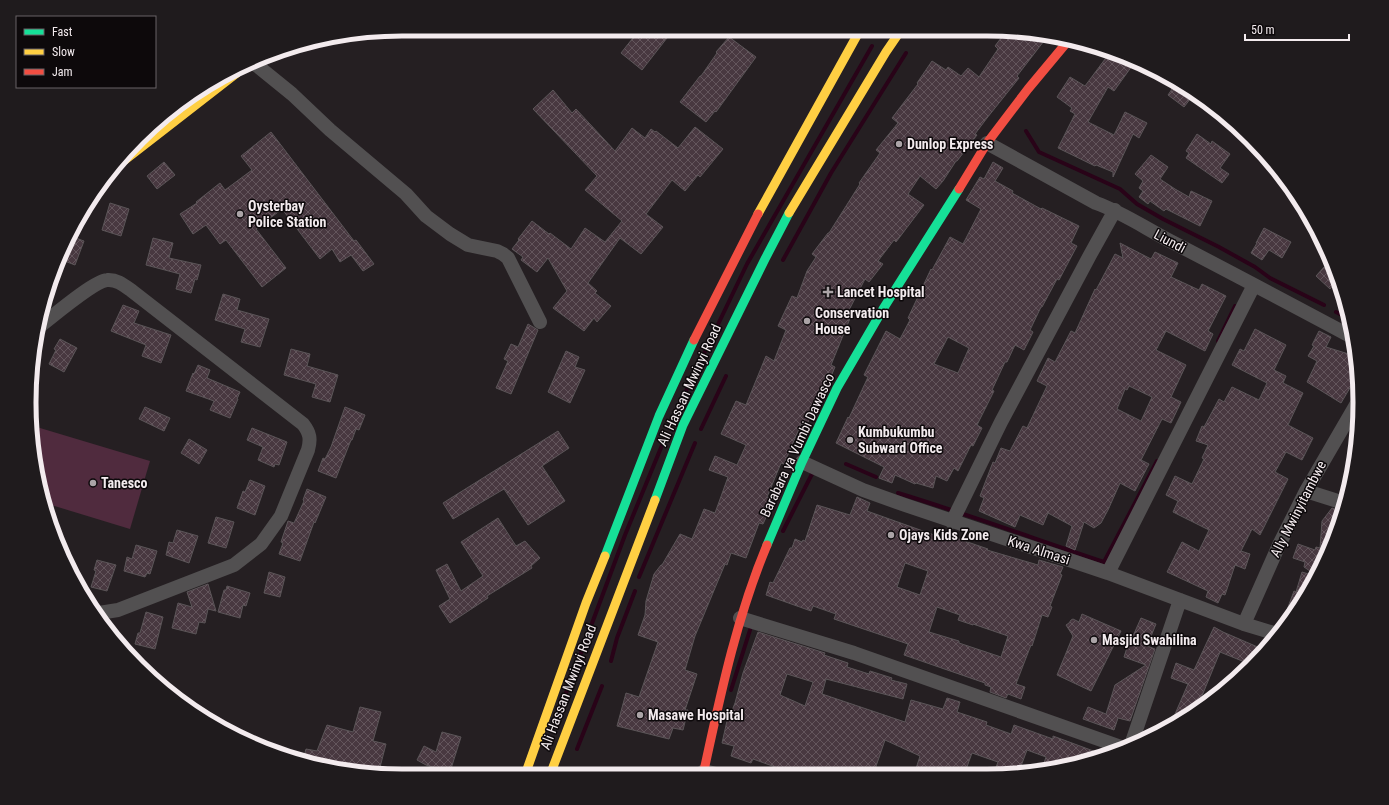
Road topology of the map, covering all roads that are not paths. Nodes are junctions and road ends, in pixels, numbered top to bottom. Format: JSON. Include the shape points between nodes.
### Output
{"nodes":[{"id":1,"x":857,"y":36,"type":"edge"},
{"id":2,"x":897,"y":36,"type":"edge"},
{"id":3,"x":1065,"y":45,"type":"edge"},
{"id":4,"x":257,"y":66,"type":"edge"},
{"id":5,"x":165,"y":124,"type":"edge"},
{"id":6,"x":987,"y":143,"type":"junction"},
{"id":7,"x":141,"y":145,"type":"edge"},
{"id":8,"x":1115,"y":210,"type":"junction"},
{"id":9,"x":1254,"y":285,"type":"junction"},
{"id":10,"x":45,"y":322,"type":"edge"},
{"id":11,"x":540,"y":322,"type":"dead end"},
{"id":12,"x":1347,"y":334,"type":"edge"},
{"id":13,"x":1353,"y":411,"type":"edge"},
{"id":14,"x":802,"y":462,"type":"junction"},
{"id":15,"x":1306,"y":491,"type":"junction"},
{"id":16,"x":1340,"y":502,"type":"edge"},
{"id":17,"x":952,"y":522,"type":"junction"},
{"id":18,"x":1108,"y":573,"type":"junction"},
{"id":19,"x":1180,"y":600,"type":"junction"},
{"id":20,"x":103,"y":612,"type":"edge"},
{"id":21,"x":740,"y":618,"type":"junction"},
{"id":22,"x":1244,"y":624,"type":"junction"},
{"id":23,"x":1272,"y":632,"type":"edge"},
{"id":24,"x":1133,"y":738,"type":"edge"},
{"id":25,"x":1116,"y":745,"type":"edge"},
{"id":26,"x":527,"y":769,"type":"edge"},
{"id":27,"x":552,"y":769,"type":"edge"},
{"id":28,"x":704,"y":769,"type":"edge"}],
"edges":[{"from":1,"to":26,"type":"main road","name":"Ali Hassan Mwinyi Road","via":[[769,193],[699,328],[658,416],[586,603]]},
{"from":2,"to":27,"type":"main road","name":"Ali Hassan Mwinyi Road","via":[[794,206],[683,425]]},
{"from":3,"to":6,"type":"main road","name":"Barabara ya Vumbi Dawasco"},
{"from":4,"to":11,"type":"street","via":[[406,194],[426,216],[468,245],[497,251],[508,258]]},
{"from":5,"to":7,"type":"main road"},
{"from":6,"to":8,"type":"street","name":"Liundi","via":[[1096,203]]},
{"from":6,"to":14,"type":"main road","name":"Barabara ya Vumbi Dawasco","via":[[836,388]]},
{"from":8,"to":9,"type":"street","name":"Liundi"},
{"from":8,"to":17,"type":"street","via":[[1000,422]]},
{"from":9,"to":12,"type":"street","name":"Liundi"},
{"from":9,"to":18,"type":"street"},
{"from":10,"to":20,"type":"street","via":[[93,285],[105,280],[123,284],[302,424],[310,436],[308,450],[281,516],[261,544],[234,565],[118,610]]},
{"from":13,"to":15,"type":"street","name":"Ally Mwinyitambwe"},
{"from":14,"to":17,"type":"street","name":"Kwa Almasi","via":[[863,490]]},
{"from":14,"to":21,"type":"main road","name":"Barabara ya Vumbi Dawasco","via":[[763,554]]},
{"from":15,"to":16,"type":"street"},
{"from":15,"to":22,"type":"street","name":"Ally Mwinyitambwe"},
{"from":17,"to":18,"type":"street","name":"Kwa Almasi"},
{"from":18,"to":19,"type":"street","name":"Kwa Almasi"},
{"from":19,"to":22,"type":"street","name":"Kwa Almasi"},
{"from":19,"to":24,"type":"street"},
{"from":21,"to":25,"type":"street","via":[[875,660]]},
{"from":21,"to":28,"type":"main road","name":"Barabara ya Vumbi Dawasco"},
{"from":22,"to":23,"type":"street","name":"Kwa Almasi"}]}
